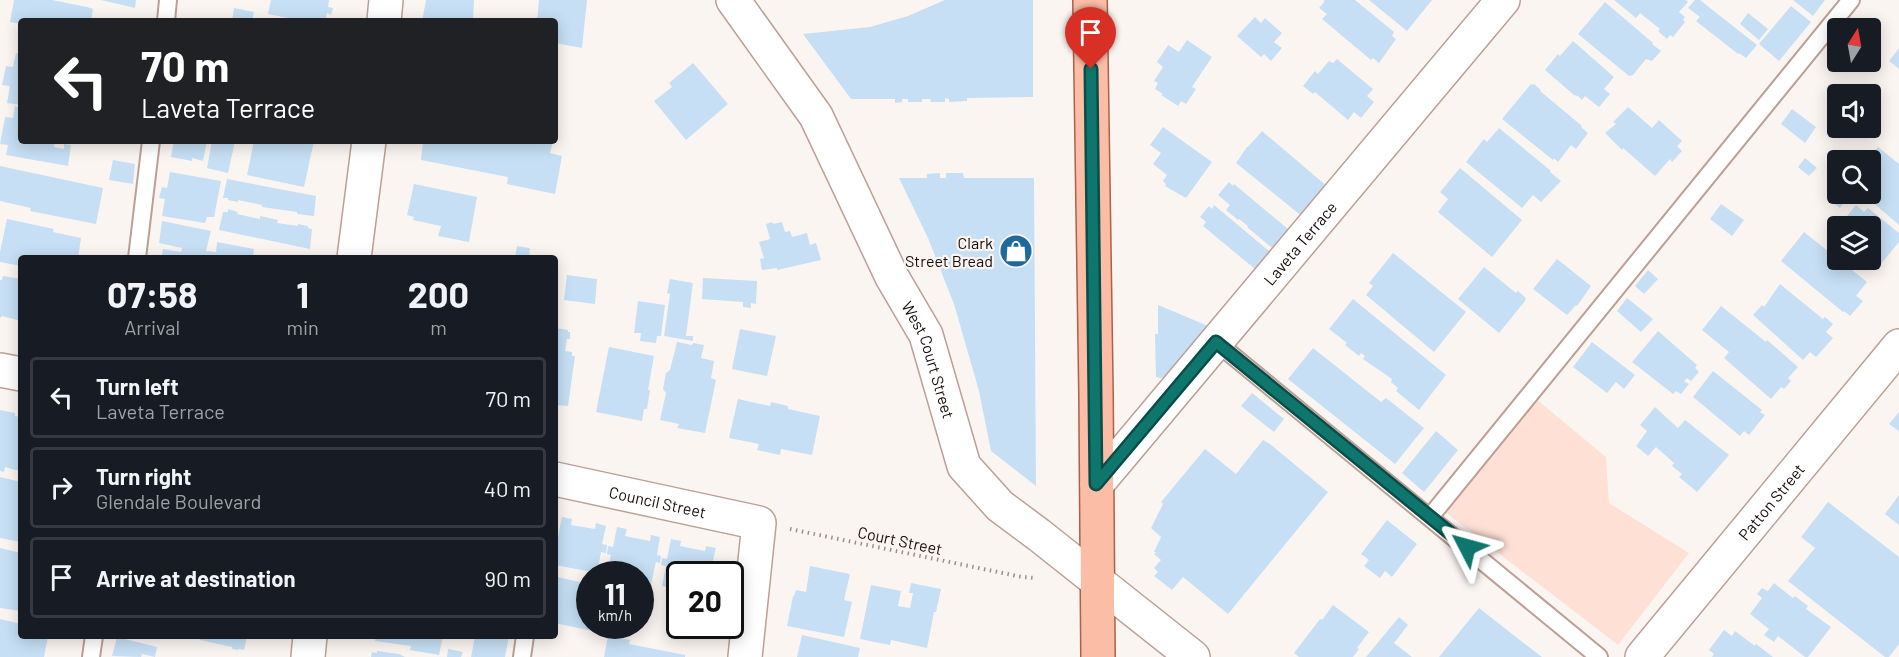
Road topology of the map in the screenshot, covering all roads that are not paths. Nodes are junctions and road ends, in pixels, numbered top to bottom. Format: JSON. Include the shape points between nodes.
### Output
{"nodes":[{"id":1,"x":168,"y":0,"type":"edge"},
{"id":2,"x":386,"y":0,"type":"edge"},
{"id":3,"x":733,"y":0,"type":"edge"},
{"id":4,"x":1089,"y":0,"type":"edge"},
{"id":5,"x":1503,"y":0,"type":"edge"},
{"id":6,"x":1851,"y":0,"type":"edge"},
{"id":7,"x":166,"y":18,"type":"edge"},
{"id":8,"x":384,"y":18,"type":"edge"},
{"id":9,"x":151,"y":144,"type":"edge"},
{"id":10,"x":369,"y":144,"type":"edge"},
{"id":11,"x":137,"y":255,"type":"edge"},
{"id":12,"x":354,"y":255,"type":"edge"},
{"id":13,"x":1216,"y":342,"type":"junction"},
{"id":14,"x":1899,"y":346,"type":"edge"},
{"id":15,"x":0,"y":370,"type":"edge"},
{"id":16,"x":18,"y":373,"type":"edge"},
{"id":17,"x":558,"y":480,"type":"edge"},
{"id":18,"x":1096,"y":484,"type":"junction"},
{"id":19,"x":1430,"y":518,"type":"junction"},
{"id":20,"x":1098,"y":581,"type":"junction"},
{"id":21,"x":94,"y":639,"type":"edge"},
{"id":22,"x":310,"y":639,"type":"edge"},
{"id":23,"x":525,"y":639,"type":"edge"},
{"id":24,"x":92,"y":657,"type":"edge"},
{"id":25,"x":308,"y":657,"type":"edge"},
{"id":26,"x":522,"y":657,"type":"edge"},
{"id":27,"x":745,"y":657,"type":"edge"},
{"id":28,"x":1098,"y":657,"type":"edge"},
{"id":29,"x":1194,"y":657,"type":"edge"},
{"id":30,"x":1599,"y":657,"type":"edge"},
{"id":31,"x":1642,"y":657,"type":"edge"}],
"edges":[{"from":1,"to":7,"type":"lane"},
{"from":2,"to":8,"type":"street"},
{"from":3,"to":20,"type":"street","name":"West Court Street","via":[[816,116],[892,277],[926,335],[964,466],[1000,506]]},
{"from":4,"to":18,"type":"main road"},
{"from":5,"to":13,"type":"street","name":"Laveta Terrace"},
{"from":6,"to":19,"type":"lane"},
{"from":9,"to":11,"type":"lane"},
{"from":10,"to":12,"type":"street"},
{"from":13,"to":18,"type":"street","name":"Laveta Terrace"},
{"from":13,"to":19,"type":"lane"},
{"from":14,"to":31,"type":"street","name":"Patton Street"},
{"from":15,"to":16,"type":"street"},
{"from":17,"to":27,"type":"street","name":"Council Street","via":[[759,522]]},
{"from":18,"to":20,"type":"main road"},
{"from":19,"to":30,"type":"lane"},
{"from":20,"to":28,"type":"main road"},
{"from":20,"to":29,"type":"street","name":"West Court Street"},
{"from":21,"to":24,"type":"lane"},
{"from":22,"to":25,"type":"street"},
{"from":23,"to":26,"type":"lane"}]}
